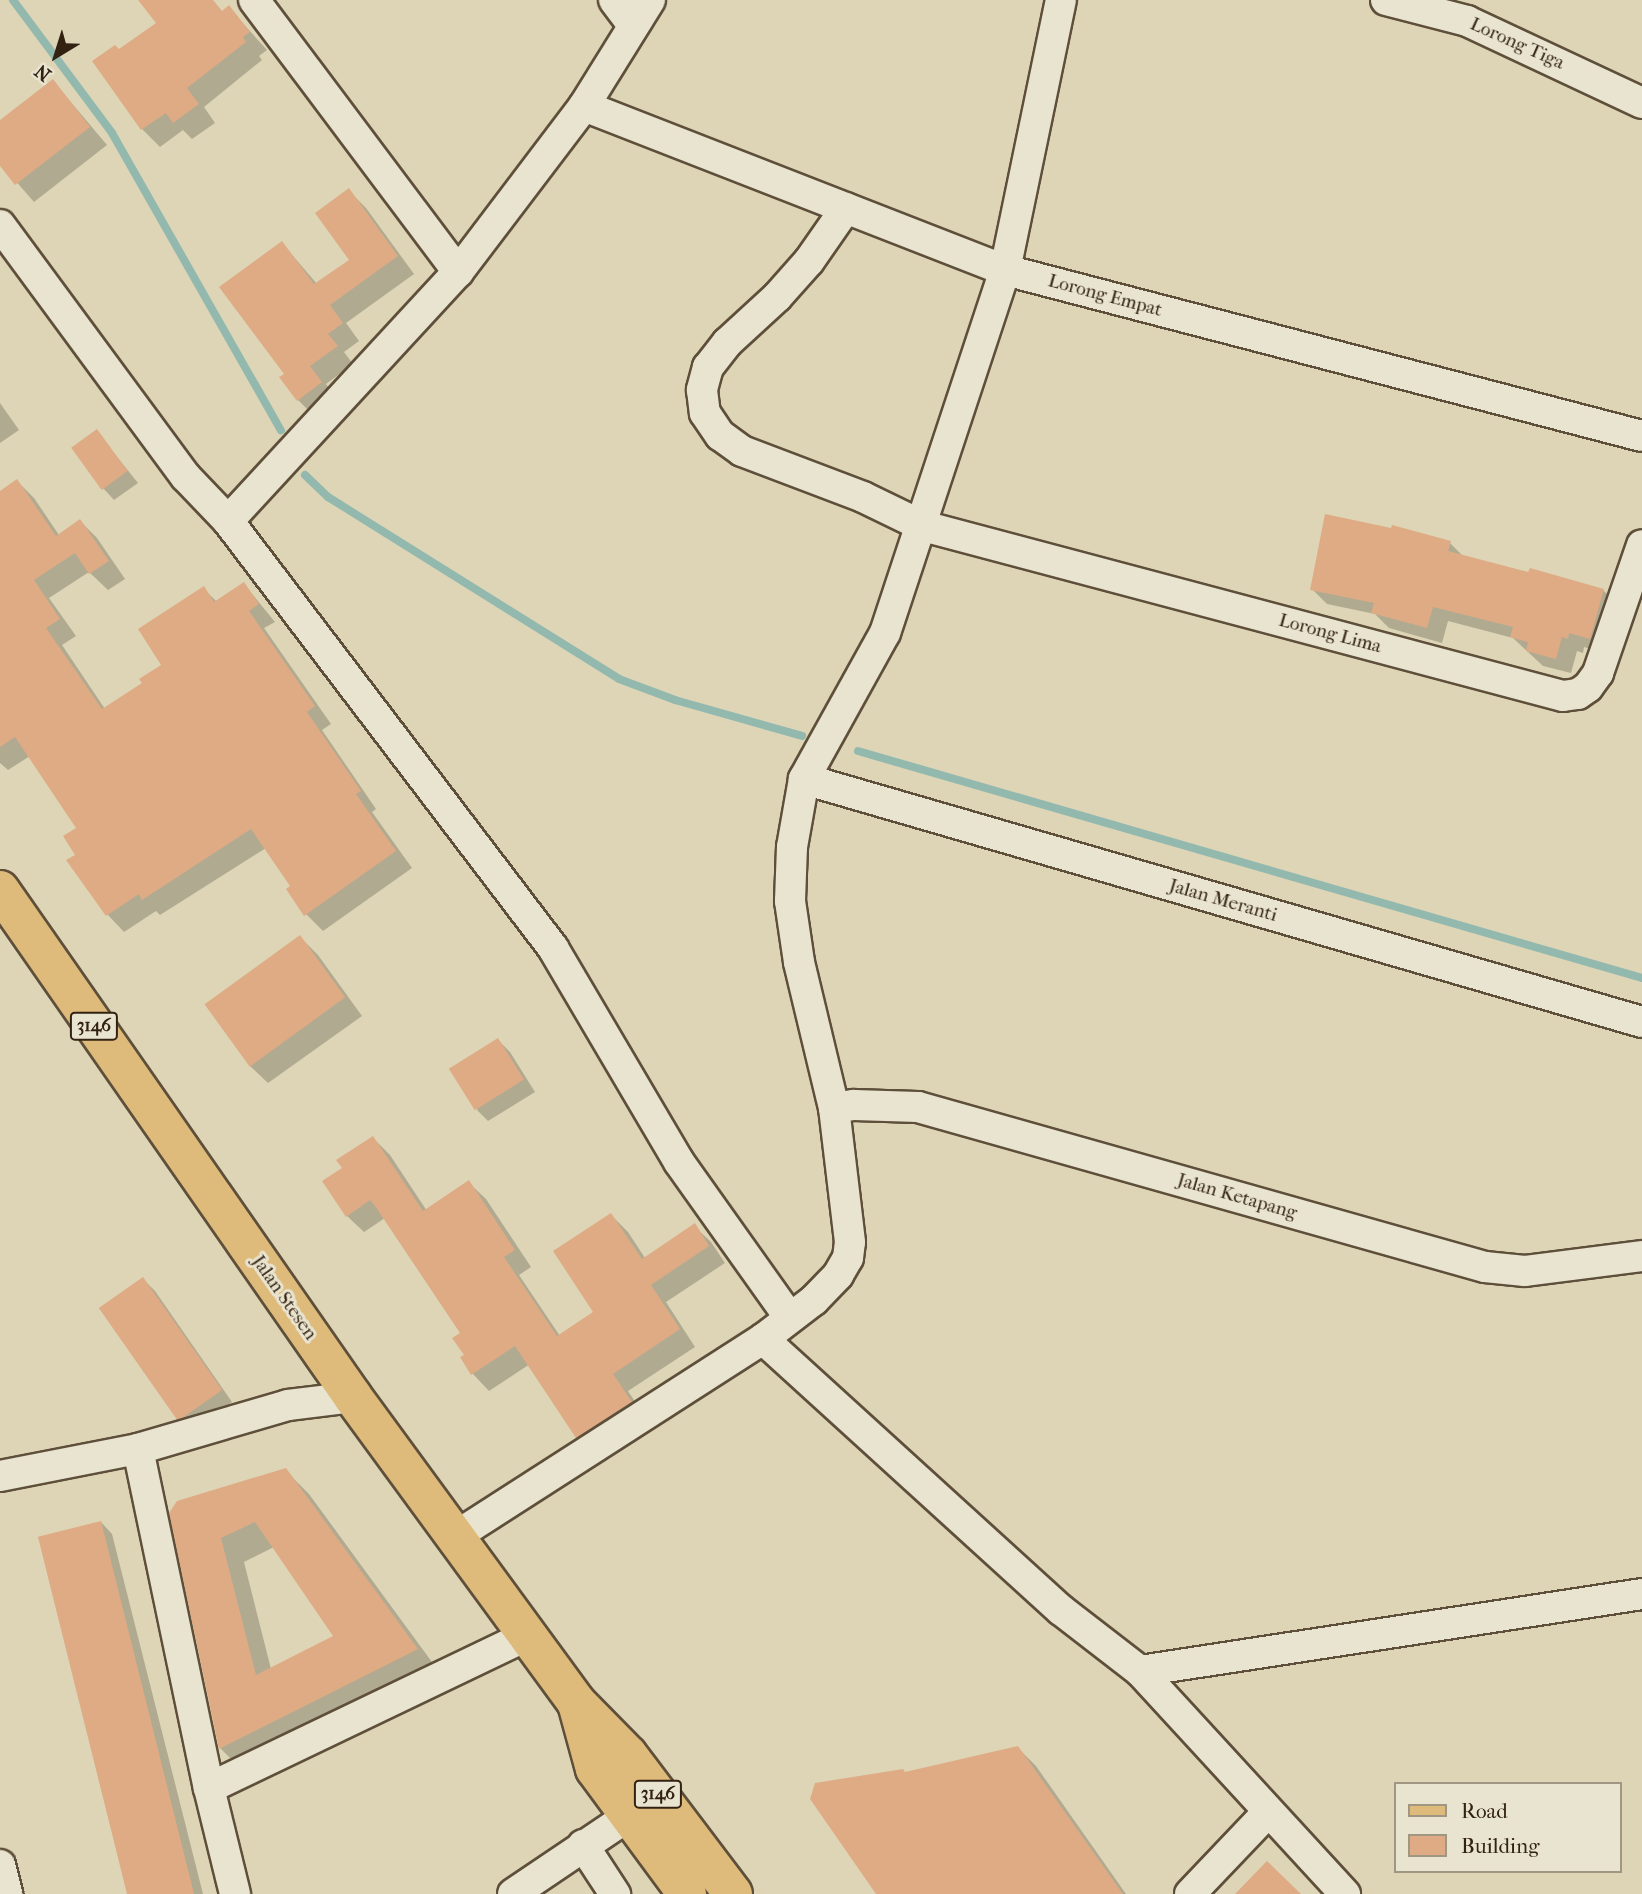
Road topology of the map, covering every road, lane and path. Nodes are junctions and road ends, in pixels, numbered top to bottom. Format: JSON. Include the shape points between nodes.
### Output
{"nodes":[{"id":1,"x":254,"y":0,"type":"edge"},
{"id":2,"x":614,"y":0,"type":"edge"},
{"id":3,"x":1061,"y":0,"type":"edge"},
{"id":4,"x":1386,"y":0,"type":"edge"},
{"id":5,"x":641,"y":12,"type":"edge"},
{"id":6,"x":1642,"y":103,"type":"edge"},
{"id":7,"x":584,"y":106,"type":"junction"},
{"id":8,"x":846,"y":208,"type":"junction"},
{"id":9,"x":0,"y":225,"type":"edge"},
{"id":10,"x":1005,"y":270,"type":"junction"},
{"id":11,"x":458,"y":272,"type":"junction"},
{"id":12,"x":1642,"y":436,"type":"edge"},
{"id":13,"x":228,"y":522,"type":"junction"},
{"id":14,"x":923,"y":526,"type":"junction"},
{"id":15,"x":1642,"y":545,"type":"edge"},
{"id":16,"x":804,"y":779,"type":"junction"},
{"id":17,"x":0,"y":890,"type":"edge"},
{"id":18,"x":1642,"y":1022,"type":"edge"},
{"id":19,"x":834,"y":1108,"type":"junction"},
{"id":20,"x":1642,"y":1256,"type":"edge"},
{"id":21,"x":790,"y":1318,"type":"junction"},
{"id":22,"x":763,"y":1339,"type":"junction"},
{"id":23,"x":353,"y":1397,"type":"junction"},
{"id":24,"x":138,"y":1449,"type":"junction"},
{"id":25,"x":0,"y":1476,"type":"edge"},
{"id":26,"x":456,"y":1535,"type":"junction"},
{"id":27,"x":1642,"y":1594,"type":"edge"},
{"id":28,"x":528,"y":1635,"type":"junction"},
{"id":29,"x":1140,"y":1671,"type":"junction"},
{"id":30,"x":576,"y":1702,"type":"junction"},
{"id":31,"x":209,"y":1788,"type":"junction"},
{"id":32,"x":1268,"y":1812,"type":"junction"},
{"id":33,"x":630,"y":1815,"type":"junction"},
{"id":34,"x":583,"y":1845,"type":"junction"},
{"id":35,"x":0,"y":1865,"type":"edge"},
{"id":36,"x":730,"y":1889,"type":"edge"},
{"id":37,"x":7,"y":1894,"type":"edge"},
{"id":38,"x":235,"y":1894,"type":"edge"},
{"id":39,"x":513,"y":1894,"type":"edge"},
{"id":40,"x":615,"y":1894,"type":"edge"},
{"id":41,"x":687,"y":1894,"type":"edge"},
{"id":42,"x":1190,"y":1894,"type":"edge"},
{"id":43,"x":1345,"y":1894,"type":"edge"}],
"edges":[{"from":1,"to":11,"type":"street"},
{"from":2,"to":5,"type":"street"},
{"from":3,"to":10,"type":"street"},
{"from":4,"to":6,"type":"street","name":"Lorong Tiga","via":[[1467,21]]},
{"from":5,"to":7,"type":"street"},
{"from":7,"to":8,"type":"street","name":"Lorong Empat"},
{"from":7,"to":11,"type":"street"},
{"from":8,"to":10,"type":"street","name":"Lorong Empat"},
{"from":8,"to":14,"type":"street","name":"Lorong Lima","via":[[809,261],[708,367],[702,390],[705,413],[720,435],[742,451],[863,497]]},
{"from":9,"to":13,"type":"street","via":[[186,477]]},
{"from":10,"to":12,"type":"street","name":"Lorong Empat"},
{"from":10,"to":14,"type":"street"},
{"from":11,"to":13,"type":"street"},
{"from":13,"to":21,"type":"street","via":[[553,948],[679,1162]]},
{"from":14,"to":15,"type":"street","name":"Lorong Lima","via":[[1563,696],[1588,687],[1598,673]]},
{"from":14,"to":16,"type":"street","via":[[885,633]]},
{"from":16,"to":18,"type":"street","name":"Jalan Meranti"},
{"from":16,"to":19,"type":"street","via":[[792,847],[790,901],[799,962]]},
{"from":17,"to":23,"type":"main road","name":"Jalan Stesen","number":"3146"},
{"from":19,"to":20,"type":"street","name":"Jalan Ketapang","via":[[918,1107],[1485,1267],[1525,1271]]},
{"from":19,"to":21,"type":"street","via":[[848,1258],[822,1291]]},
{"from":21,"to":22,"type":"street"},
{"from":22,"to":26,"type":"street"},
{"from":22,"to":29,"type":"street","via":[[1061,1610]]},
{"from":23,"to":24,"type":"street","via":[[288,1405]]},
{"from":23,"to":26,"type":"main road","name":"Jalan Stesen","number":"3146"},
{"from":24,"to":25,"type":"street"},
{"from":24,"to":31,"type":"street"},
{"from":26,"to":28,"type":"main road","name":"Jalan Stesen","number":"3146"},
{"from":27,"to":29,"type":"street"},
{"from":28,"to":30,"type":"main road","name":"Jalan Stesen","number":"3146"},
{"from":28,"to":31,"type":"street"},
{"from":29,"to":32,"type":"street"},
{"from":30,"to":33,"type":"main road","number":"3146","via":[[595,1769]]},
{"from":30,"to":36,"type":"main road","number":"3146","via":[[628,1755]]},
{"from":31,"to":38,"type":"street"},
{"from":32,"to":42,"type":"street"},
{"from":32,"to":43,"type":"street"},
{"from":33,"to":34,"type":"street"},
{"from":33,"to":41,"type":"main road","number":"3146"},
{"from":34,"to":39,"type":"street"},
{"from":34,"to":40,"type":"street"},
{"from":35,"to":37,"type":"street"}]}
